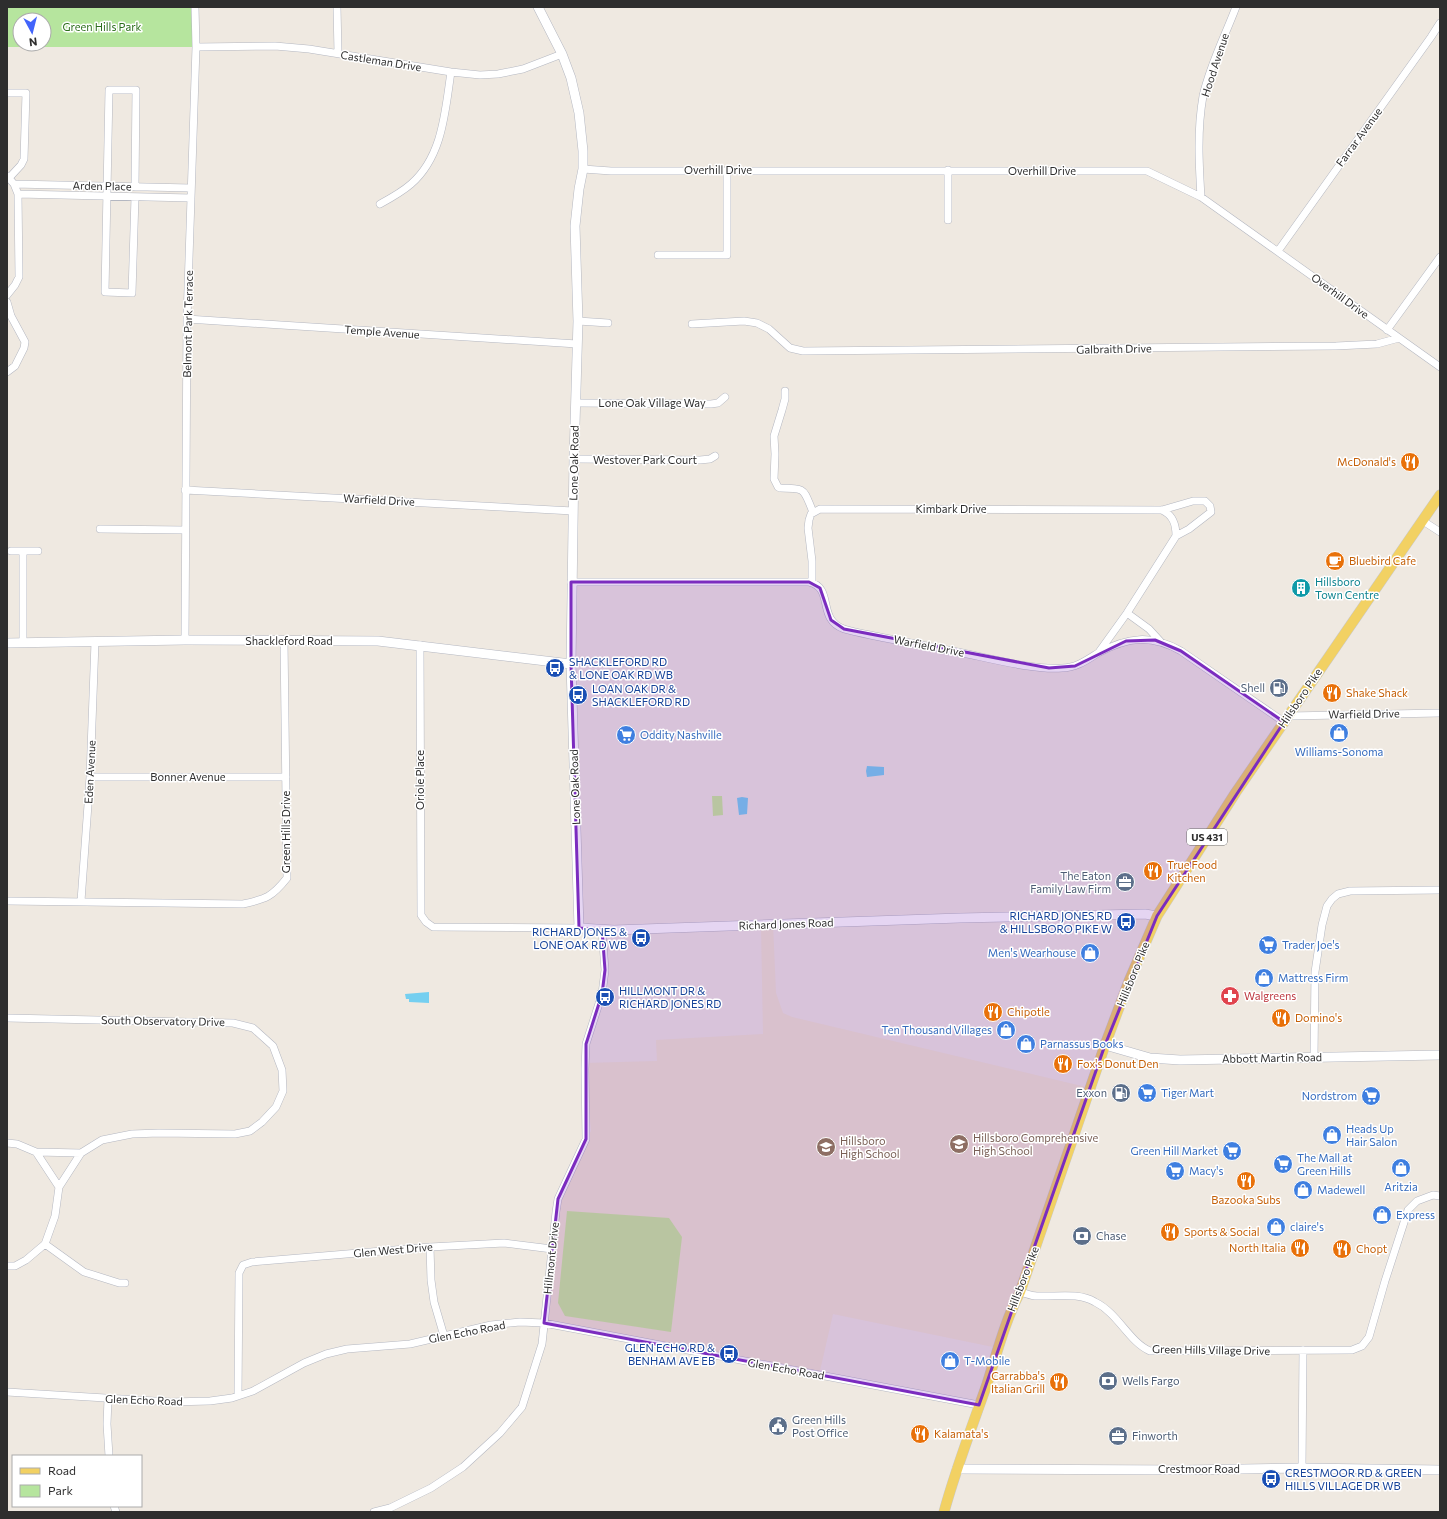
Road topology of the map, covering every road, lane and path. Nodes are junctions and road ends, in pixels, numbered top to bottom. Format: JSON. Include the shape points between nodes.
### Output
{"nodes":[{"id":1,"x":195,"y":7,"type":"edge"},
{"id":2,"x":337,"y":7,"type":"edge"},
{"id":3,"x":538,"y":7,"type":"edge"},
{"id":4,"x":1236,"y":7,"type":"edge"},
{"id":5,"x":1440,"y":23,"type":"edge"},
{"id":6,"x":196,"y":47,"type":"junction"},
{"id":7,"x":338,"y":53,"type":"junction"},
{"id":8,"x":562,"y":54,"type":"junction"},
{"id":9,"x":451,"y":72,"type":"junction"},
{"id":10,"x":7,"y":93,"type":"edge"},
{"id":11,"x":583,"y":169,"type":"junction"},
{"id":12,"x":727,"y":170,"type":"junction"},
{"id":13,"x":948,"y":170,"type":"junction"},
{"id":14,"x":8,"y":177,"type":"edge"},
{"id":15,"x":14,"y":184,"type":"junction"},
{"id":16,"x":108,"y":187,"type":"junction"},
{"id":17,"x":135,"y":187,"type":"junction"},
{"id":18,"x":191,"y":188,"type":"junction"},
{"id":19,"x":18,"y":194,"type":"junction"},
{"id":20,"x":107,"y":196,"type":"junction"},
{"id":21,"x":135,"y":197,"type":"junction"},
{"id":22,"x":1201,"y":197,"type":"junction"},
{"id":23,"x":191,"y":198,"type":"junction"},
{"id":24,"x":380,"y":204,"type":"dead end"},
{"id":25,"x":948,"y":220,"type":"dead end"},
{"id":26,"x":1278,"y":251,"type":"junction"},
{"id":27,"x":658,"y":256,"type":"dead end"},
{"id":28,"x":1440,"y":257,"type":"edge"},
{"id":29,"x":7,"y":295,"type":"edge"},
{"id":30,"x":7,"y":302,"type":"edge"},
{"id":31,"x":187,"y":319,"type":"junction"},
{"id":32,"x":578,"y":321,"type":"junction"},
{"id":33,"x":608,"y":323,"type":"dead end"},
{"id":34,"x":692,"y":324,"type":"dead end"},
{"id":35,"x":1387,"y":330,"type":"junction"},
{"id":36,"x":1399,"y":338,"type":"junction"},
{"id":37,"x":577,"y":344,"type":"junction"},
{"id":38,"x":1440,"y":367,"type":"edge"},
{"id":39,"x":7,"y":372,"type":"edge"},
{"id":40,"x":785,"y":391,"type":"dead end"},
{"id":41,"x":725,"y":397,"type":"dead end"},
{"id":42,"x":576,"y":403,"type":"junction"},
{"id":43,"x":714,"y":456,"type":"dead end"},
{"id":44,"x":574,"y":459,"type":"junction"},
{"id":45,"x":185,"y":490,"type":"junction"},
{"id":46,"x":1440,"y":495,"type":"edge"},
{"id":47,"x":1162,"y":510,"type":"junction"},
{"id":48,"x":573,"y":511,"type":"junction"},
{"id":49,"x":813,"y":512,"type":"junction"},
{"id":50,"x":1423,"y":521,"type":"junction"},
{"id":51,"x":100,"y":529,"type":"dead end"},
{"id":52,"x":185,"y":530,"type":"junction"},
{"id":53,"x":1440,"y":532,"type":"edge"},
{"id":54,"x":1176,"y":536,"type":"junction"},
{"id":55,"x":11,"y":551,"type":"dead end"},
{"id":56,"x":23,"y":551,"type":"junction"},
{"id":57,"x":38,"y":551,"type":"dead end"},
{"id":58,"x":572,"y":582,"type":"junction"},
{"id":59,"x":812,"y":582,"type":"junction"},
{"id":60,"x":1127,"y":613,"type":"junction"},
{"id":61,"x":185,"y":640,"type":"junction"},
{"id":62,"x":284,"y":640,"type":"junction"},
{"id":63,"x":1160,"y":641,"type":"junction"},
{"id":64,"x":95,"y":642,"type":"junction"},
{"id":65,"x":7,"y":643,"type":"edge"},
{"id":66,"x":23,"y":643,"type":"junction"},
{"id":67,"x":420,"y":645,"type":"junction"},
{"id":68,"x":1098,"y":653,"type":"junction"},
{"id":69,"x":571,"y":664,"type":"junction"},
{"id":70,"x":1440,"y":713,"type":"edge"},
{"id":71,"x":1286,"y":719,"type":"junction"},
{"id":72,"x":90,"y":777,"type":"junction"},
{"id":73,"x":286,"y":777,"type":"junction"},
{"id":74,"x":1440,"y":890,"type":"edge"},
{"id":75,"x":7,"y":901,"type":"edge"},
{"id":76,"x":82,"y":901,"type":"junction"},
{"id":77,"x":421,"y":915,"type":"joint"},
{"id":78,"x":1157,"y":916,"type":"junction"},
{"id":79,"x":579,"y":928,"type":"junction"},
{"id":80,"x":602,"y":930,"type":"junction"},
{"id":81,"x":7,"y":1018,"type":"edge"},
{"id":82,"x":1105,"y":1045,"type":"junction"},
{"id":83,"x":1440,"y":1055,"type":"edge"},
{"id":84,"x":1314,"y":1058,"type":"junction"},
{"id":85,"x":7,"y":1143,"type":"edge"},
{"id":86,"x":36,"y":1152,"type":"junction"},
{"id":87,"x":81,"y":1153,"type":"junction"},
{"id":88,"x":59,"y":1188,"type":"junction"},
{"id":89,"x":1440,"y":1196,"type":"edge"},
{"id":90,"x":46,"y":1244,"type":"junction"},
{"id":91,"x":430,"y":1247,"type":"junction"},
{"id":92,"x":552,"y":1249,"type":"junction"},
{"id":93,"x":7,"y":1266,"type":"edge"},
{"id":94,"x":125,"y":1283,"type":"dead end"},
{"id":95,"x":1020,"y":1292,"type":"junction"},
{"id":96,"x":544,"y":1323,"type":"junction"},
{"id":97,"x":444,"y":1336,"type":"junction"},
{"id":98,"x":1303,"y":1350,"type":"junction"},
{"id":99,"x":7,"y":1392,"type":"edge"},
{"id":100,"x":238,"y":1396,"type":"junction"},
{"id":101,"x":108,"y":1399,"type":"junction"},
{"id":102,"x":979,"y":1405,"type":"junction"},
{"id":103,"x":109,"y":1455,"type":"edge"},
{"id":104,"x":1302,"y":1468,"type":"junction"},
{"id":105,"x":957,"y":1469,"type":"junction"},
{"id":106,"x":1440,"y":1470,"type":"edge"},
{"id":107,"x":374,"y":1512,"type":"edge"},
{"id":108,"x":944,"y":1512,"type":"edge"}],
"edges":[{"from":1,"to":6,"type":"street","name":"Belmont Park Terrace"},
{"from":2,"to":7,"type":"street"},
{"from":3,"to":8,"type":"street","name":"Lone Oak Road"},
{"from":4,"to":22,"type":"street","name":"Hood Avenue","via":[[1218,49],[1203,96],[1199,142]]},
{"from":5,"to":26,"type":"street","name":"Farrar Avenue"},
{"from":6,"to":7,"type":"street","name":"Castleman Drive","via":[[275,46]]},
{"from":6,"to":18,"type":"street","name":"Belmont Park Terrace"},
{"from":7,"to":9,"type":"street","name":"Castleman Drive"},
{"from":8,"to":9,"type":"street","name":"Castleman Drive","via":[[506,73],[480,75]]},
{"from":8,"to":11,"type":"street","name":"Lone Oak Road","via":[[574,88],[579,113]]},
{"from":9,"to":24,"type":"street","via":[[441,134],[434,153],[412,183]]},
{"from":10,"to":14,"type":"street","via":[[26,93],[24,159]]},
{"from":11,"to":12,"type":"street","name":"Overhill Drive"},
{"from":11,"to":32,"type":"street","name":"Lone Oak Road","via":[[575,226]]},
{"from":12,"to":13,"type":"street","name":"Overhill Drive"},
{"from":12,"to":27,"type":"street","via":[[727,255]]},
{"from":13,"to":22,"type":"street","name":"Overhill Drive","via":[[1147,171]]},
{"from":13,"to":25,"type":"street"},
{"from":14,"to":15,"type":"street"},
{"from":15,"to":16,"type":"street","name":"Arden Place"},
{"from":15,"to":19,"type":"street"},
{"from":16,"to":17,"type":"street","name":"Arden Place"},
{"from":16,"to":17,"type":"street","via":[[109,90],[136,90]]},
{"from":16,"to":20,"type":"street"},
{"from":17,"to":18,"type":"street","name":"Arden Place"},
{"from":18,"to":23,"type":"street","name":"Belmont Park Terrace"},
{"from":19,"to":20,"type":"street","name":"Arden Place"},
{"from":19,"to":29,"type":"street","via":[[19,277]]},
{"from":20,"to":21,"type":"street","name":"Arden Place"},
{"from":20,"to":21,"type":"street","via":[[105,292],[132,293]]},
{"from":21,"to":23,"type":"street","name":"Arden Place"},
{"from":22,"to":26,"type":"street","name":"Overhill Drive"},
{"from":23,"to":31,"type":"street","name":"Belmont Park Terrace"},
{"from":26,"to":35,"type":"street","name":"Overhill Drive"},
{"from":28,"to":35,"type":"street"},
{"from":30,"to":39,"type":"street","via":[[10,316],[25,342],[15,366]]},
{"from":31,"to":37,"type":"street","name":"Temple Avenue"},
{"from":31,"to":45,"type":"street","name":"Belmont Park Terrace"},
{"from":32,"to":33,"type":"street"},
{"from":32,"to":37,"type":"street","name":"Lone Oak Road"},
{"from":34,"to":36,"type":"street","name":"Galbraith Drive","via":[[744,321],[757,323],[770,329],[790,348],[803,351],[1336,346],[1377,344]]},
{"from":35,"to":36,"type":"street","name":"Overhill Drive"},
{"from":36,"to":38,"type":"street","name":"Overhill Drive"},
{"from":37,"to":42,"type":"street","name":"Lone Oak Road"},
{"from":40,"to":49,"type":"street","via":[[774,436],[774,479],[778,487],[798,488],[803,491]]},
{"from":41,"to":42,"type":"street","name":"Lone Oak Village Way","via":[[718,403],[711,404]]},
{"from":42,"to":44,"type":"street","name":"Lone Oak Road"},
{"from":43,"to":44,"type":"street","name":"Westover Park Court","via":[[700,460]]},
{"from":44,"to":48,"type":"street","name":"Lone Oak Road"},
{"from":45,"to":48,"type":"street","name":"Warfield Drive"},
{"from":45,"to":52,"type":"street","name":"Belmont Park Terrace"},
{"from":46,"to":50,"type":"main road","name":"Hillsboro Pike","number":"US 431"},
{"from":47,"to":49,"type":"street","name":"Kimbark Drive","via":[[833,508]]},
{"from":47,"to":54,"type":"street","via":[[1168,512],[1173,520]]},
{"from":47,"to":54,"type":"street","name":"Kimbark Drive","via":[[1198,500],[1205,501],[1210,506],[1208,515]]},
{"from":48,"to":58,"type":"street","name":"Lone Oak Road"},
{"from":49,"to":59,"type":"street","via":[[808,528]]},
{"from":50,"to":53,"type":"street"},
{"from":50,"to":71,"type":"main road","name":"Hillsboro Pike","number":"US 431"},
{"from":51,"to":52,"type":"street"},
{"from":52,"to":61,"type":"street","name":"Belmont Park Terrace"},
{"from":54,"to":60,"type":"street","name":"Kimbark Drive"},
{"from":55,"to":56,"type":"street"},
{"from":56,"to":57,"type":"street"},
{"from":56,"to":66,"type":"street"},
{"from":58,"to":59,"type":"street"},
{"from":58,"to":69,"type":"street","name":"Lone Oak Road"},
{"from":59,"to":68,"type":"street","name":"Warfield Drive","via":[[822,591],[832,623],[839,628],[1049,668],[1075,666]]},
{"from":60,"to":63,"type":"street","via":[[1150,629]]},
{"from":60,"to":68,"type":"street","name":"Kimbark Drive"},
{"from":61,"to":62,"type":"street","name":"Shackleford Road"},
{"from":61,"to":64,"type":"street","name":"Shackleford Road"},
{"from":62,"to":67,"type":"street","name":"Shackleford Road","via":[[378,641]]},
{"from":62,"to":73,"type":"street","name":"Green Hills Drive"},
{"from":63,"to":68,"type":"street","name":"Warfield Drive","via":[[1126,641]]},
{"from":63,"to":71,"type":"street","name":"Warfield Drive","via":[[1181,651]]},
{"from":64,"to":66,"type":"street","name":"Shackleford Road"},
{"from":64,"to":72,"type":"street","name":"Eden Avenue"},
{"from":65,"to":66,"type":"street","name":"Shackleford Road"},
{"from":67,"to":69,"type":"street","name":"Shackleford Road"},
{"from":67,"to":77,"type":"street","name":"Oriole Place"},
{"from":69,"to":79,"type":"street","name":"Lone Oak Road"},
{"from":70,"to":71,"type":"street","name":"Warfield Drive"},
{"from":71,"to":78,"type":"main road","name":"Hillsboro Pike","number":"US 431"},
{"from":72,"to":73,"type":"street","name":"Bonner Avenue"},
{"from":72,"to":76,"type":"street","name":"Eden Avenue"},
{"from":73,"to":76,"type":"street","name":"Green Hills Drive","via":[[287,878],[276,892],[243,904]]},
{"from":74,"to":84,"type":"street","via":[[1350,891],[1338,894],[1332,899],[1327,906],[1322,925],[1315,972]]},
{"from":75,"to":76,"type":"street","name":"Green Hills Drive"},
{"from":77,"to":79,"type":"street","name":"Richard Jones Road","via":[[433,927]]},
{"from":78,"to":80,"type":"street","name":"Richard Jones Road","via":[[1038,916]]},
{"from":78,"to":82,"type":"main road","name":"Hillsboro Pike","number":"US 431"},
{"from":79,"to":80,"type":"street","name":"Richard Jones Road"},
{"from":80,"to":92,"type":"street","name":"Hillmont Drive","via":[[602,994],[586,1044],[584,1068],[586,1139],[558,1199]]},
{"from":81,"to":87,"type":"street","name":"South Observatory Drive","via":[[234,1023],[253,1028],[273,1046],[282,1070],[283,1091],[276,1107],[250,1131],[235,1134],[132,1134],[102,1140]]},
{"from":82,"to":84,"type":"street","name":"Abbott Martin Road","via":[[1150,1058],[1180,1060]]},
{"from":82,"to":95,"type":"main road","name":"Hillsboro Pike","number":"US 431"},
{"from":83,"to":84,"type":"street","name":"Abbott Martin Road"},
{"from":85,"to":86,"type":"street","via":[[17,1144]]},
{"from":86,"to":87,"type":"street"},
{"from":86,"to":88,"type":"street"},
{"from":87,"to":88,"type":"street"},
{"from":88,"to":90,"type":"street","via":[[55,1216]]},
{"from":89,"to":98,"type":"street","name":"Green Hills Village Drive","via":[[1433,1195],[1417,1201],[1408,1210],[1384,1281],[1369,1337],[1362,1346],[1352,1350]]},
{"from":90,"to":93,"type":"street","via":[[26,1260],[15,1266]]},
{"from":90,"to":94,"type":"street","via":[[84,1272]]},
{"from":91,"to":92,"type":"street","name":"Glen West Drive","via":[[504,1243]]},
{"from":91,"to":97,"type":"street","via":[[434,1302]]},
{"from":91,"to":100,"type":"street","name":"Glen West Drive","via":[[252,1262],[243,1265],[239,1273]]},
{"from":92,"to":96,"type":"street","name":"Hillmont Drive"},
{"from":95,"to":98,"type":"street","name":"Green Hills Village Drive","via":[[1036,1296],[1081,1297],[1095,1301],[1108,1310],[1138,1343],[1150,1351]]},
{"from":95,"to":102,"type":"main road","name":"Hillsboro Pike","number":"US 431","via":[[1011,1308]]},
{"from":96,"to":97,"type":"street","name":"Glen Echo Road","via":[[490,1325]]},
{"from":96,"to":102,"type":"street","name":"Glen Echo Road"},
{"from":96,"to":107,"type":"street","name":"Hillmont Drive","via":[[542,1344],[522,1407],[500,1433],[463,1467],[431,1488],[390,1508]]},
{"from":97,"to":100,"type":"street","name":"Glen Echo Road","via":[[410,1344],[347,1349],[326,1354]]},
{"from":98,"to":104,"type":"street"},
{"from":99,"to":101,"type":"street","name":"Glen Echo Road"},
{"from":100,"to":101,"type":"street","name":"Glen Echo Road","via":[[210,1401],[171,1402]]},
{"from":101,"to":103,"type":"street"},
{"from":102,"to":105,"type":"main road","name":"Hillsboro Pike","number":"US 431"},
{"from":104,"to":105,"type":"street","name":"Crestmoor Road"},
{"from":104,"to":106,"type":"street","name":"Crestmoor Road"},
{"from":105,"to":108,"type":"main road","name":"Hillsboro Pike","number":"US 431"}]}
